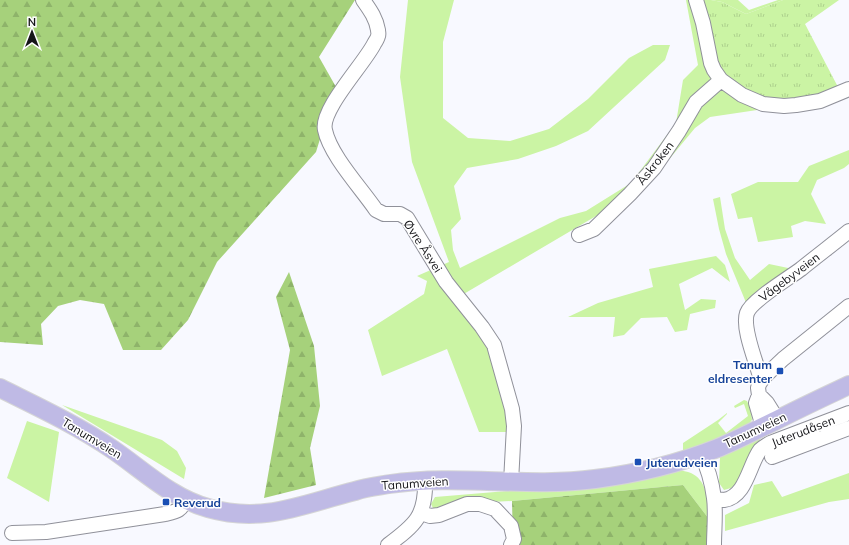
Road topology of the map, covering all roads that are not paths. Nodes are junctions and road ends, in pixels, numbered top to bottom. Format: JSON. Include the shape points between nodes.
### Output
{"nodes":[{"id":1,"x":363,"y":0,"type":"edge"},
{"id":2,"x":696,"y":0,"type":"edge"},
{"id":3,"x":721,"y":80,"type":"junction"},
{"id":4,"x":849,"y":89,"type":"edge"},
{"id":5,"x":849,"y":231,"type":"edge"},
{"id":6,"x":579,"y":235,"type":"dead end"},
{"id":7,"x":849,"y":306,"type":"edge"},
{"id":8,"x":762,"y":378,"type":"junction"},
{"id":9,"x":849,"y":385,"type":"edge"},
{"id":10,"x":0,"y":388,"type":"edge"},
{"id":11,"x":849,"y":413,"type":"edge"},
{"id":12,"x":770,"y":423,"type":"junction"},
{"id":13,"x":849,"y":428,"type":"edge"},
{"id":14,"x":701,"y":454,"type":"junction"},
{"id":15,"x":772,"y":457,"type":"dead end"},
{"id":16,"x":425,"y":481,"type":"junction"},
{"id":17,"x":511,"y":482,"type":"junction"},
{"id":18,"x":714,"y":499,"type":"junction"},
{"id":19,"x":186,"y":500,"type":"junction"},
{"id":20,"x":421,"y":513,"type":"junction"},
{"id":21,"x":12,"y":533,"type":"dead end"},
{"id":22,"x":388,"y":545,"type":"edge"},
{"id":23,"x":511,"y":545,"type":"edge"},
{"id":24,"x":714,"y":545,"type":"edge"}],
"edges":[{"from":1,"to":17,"type":"street","name":"Øvre Åsvei","via":[[374,15],[378,36],[370,52],[329,110],[324,122],[325,130],[332,148],[376,210],[384,214],[400,214],[406,218],[446,282],[494,345],[514,426]]},
{"from":2,"to":3,"type":"street","via":[[711,63]]},
{"from":3,"to":4,"type":"street","via":[[751,100],[784,106],[820,101]]},
{"from":3,"to":6,"type":"street","name":"Åskroken","via":[[696,102],[654,168],[594,229]]},
{"from":5,"to":8,"type":"street","name":"Vågebyveien","via":[[764,295],[747,313],[748,335]]},
{"from":7,"to":8,"type":"street"},
{"from":8,"to":12,"type":"street","via":[[758,388],[759,395],[766,403]]},
{"from":9,"to":12,"type":"main road","name":"Tanumveien"},
{"from":10,"to":19,"type":"main road","name":"Tanumveien","via":[[96,439]]},
{"from":11,"to":18,"type":"street","name":"Juterudåsen","via":[[761,448],[741,490],[725,500]]},
{"from":12,"to":14,"type":"main road","name":"Tanumveien"},
{"from":13,"to":15,"type":"street","name":"Juterudåsen"},
{"from":14,"to":17,"type":"main road","name":"Tanumveien","via":[[646,470],[595,479]]},
{"from":14,"to":18,"type":"street","via":[[707,466]]},
{"from":16,"to":17,"type":"main road","name":"Tanumveien"},
{"from":16,"to":19,"type":"main road","name":"Tanumveien","via":[[400,482],[356,490],[291,509],[254,514],[223,512]]},
{"from":16,"to":20,"type":"street"},
{"from":18,"to":24,"type":"street"},
{"from":19,"to":21,"type":"street","via":[[181,509],[165,514],[53,531]]},
{"from":20,"to":22,"type":"street","via":[[414,524]]},
{"from":20,"to":23,"type":"street","via":[[439,515],[466,504],[494,508],[511,526],[514,539]]}]}
